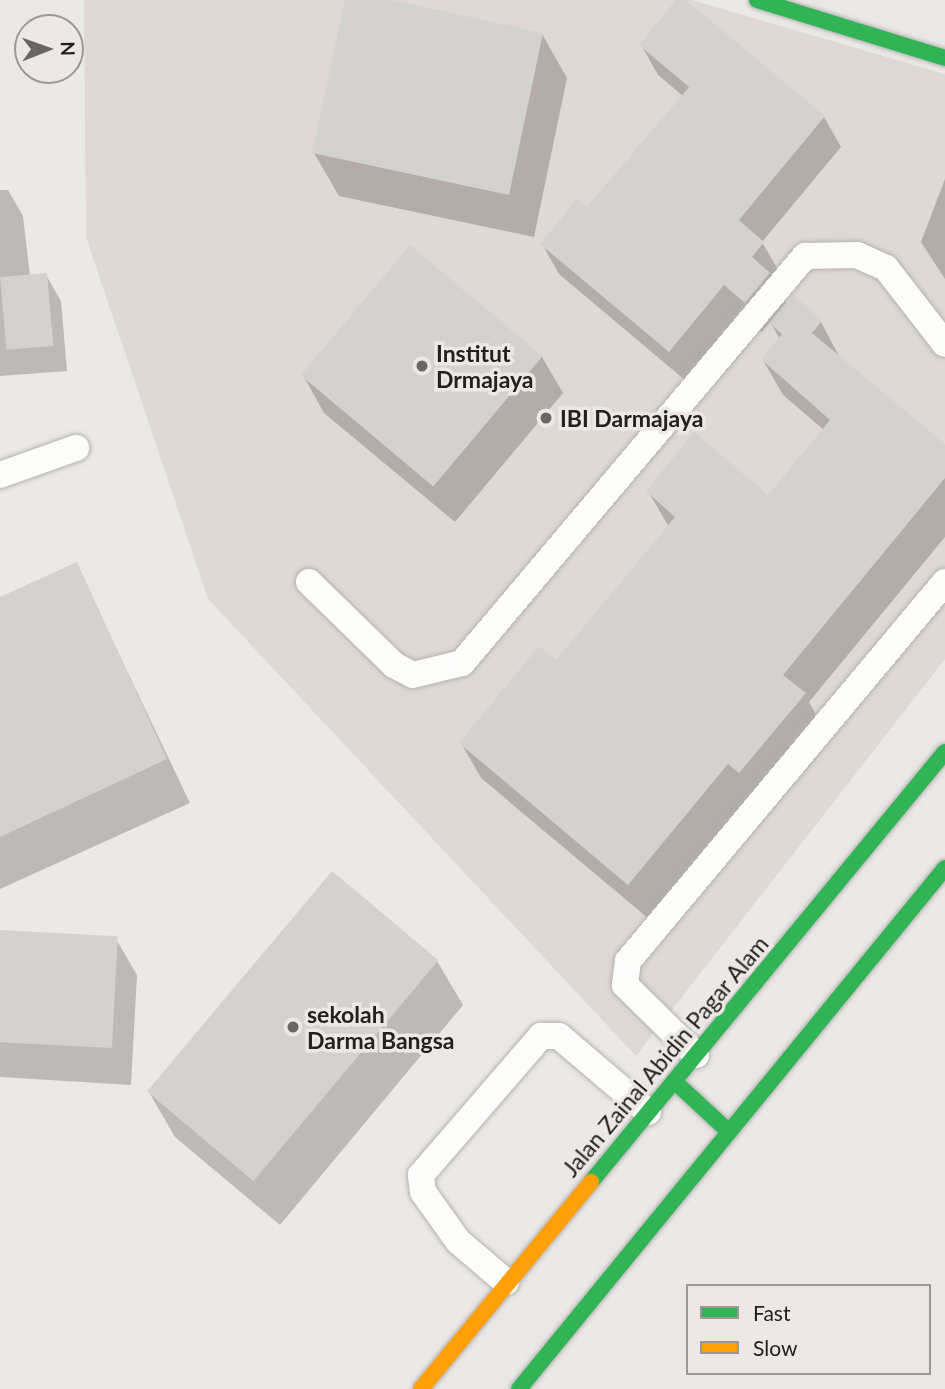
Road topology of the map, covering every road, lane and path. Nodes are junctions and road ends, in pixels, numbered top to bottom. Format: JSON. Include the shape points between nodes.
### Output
{"nodes":[{"id":1,"x":757,"y":0,"type":"edge"},
{"id":2,"x":945,"y":58,"type":"edge"},
{"id":3,"x":945,"y":344,"type":"edge"},
{"id":4,"x":76,"y":448,"type":"dead end"},
{"id":5,"x":0,"y":475,"type":"edge"},
{"id":6,"x":309,"y":582,"type":"dead end"},
{"id":7,"x":945,"y":582,"type":"edge"},
{"id":8,"x":945,"y":752,"type":"edge"},
{"id":9,"x":945,"y":868,"type":"edge"},
{"id":10,"x":696,"y":1055,"type":"junction"},
{"id":11,"x":674,"y":1081,"type":"junction"},
{"id":12,"x":648,"y":1112,"type":"junction"},
{"id":13,"x":729,"y":1132,"type":"junction"},
{"id":14,"x":506,"y":1282,"type":"junction"},
{"id":15,"x":421,"y":1389,"type":"edge"},
{"id":16,"x":519,"y":1389,"type":"edge"}],
"edges":[{"from":1,"to":2,"type":"main road"},
{"from":3,"to":6,"type":"lane","via":[[886,268],[857,255],[804,256],[462,663],[413,675],[394,665]]},
{"from":4,"to":5,"type":"lane"},
{"from":7,"to":10,"type":"lane","via":[[628,961],[625,985]]},
{"from":8,"to":10,"type":"main road","name":"Jalan Zainal Abidin Pagar Alam"},
{"from":9,"to":13,"type":"main road"},
{"from":10,"to":11,"type":"main road","name":"Jalan Zainal Abidin Pagar Alam"},
{"from":11,"to":12,"type":"main road","name":"Jalan Zainal Abidin Pagar Alam"},
{"from":11,"to":13,"type":"main road"},
{"from":12,"to":14,"type":"main road","name":"Jalan Zainal Abidin Pagar Alam"},
{"from":12,"to":14,"type":"lane","via":[[559,1037],[541,1036],[421,1175],[423,1192],[458,1241]]},
{"from":13,"to":16,"type":"main road"},
{"from":14,"to":15,"type":"main road","name":"Jalan Zainal Abidin Pagar Alam"}]}
